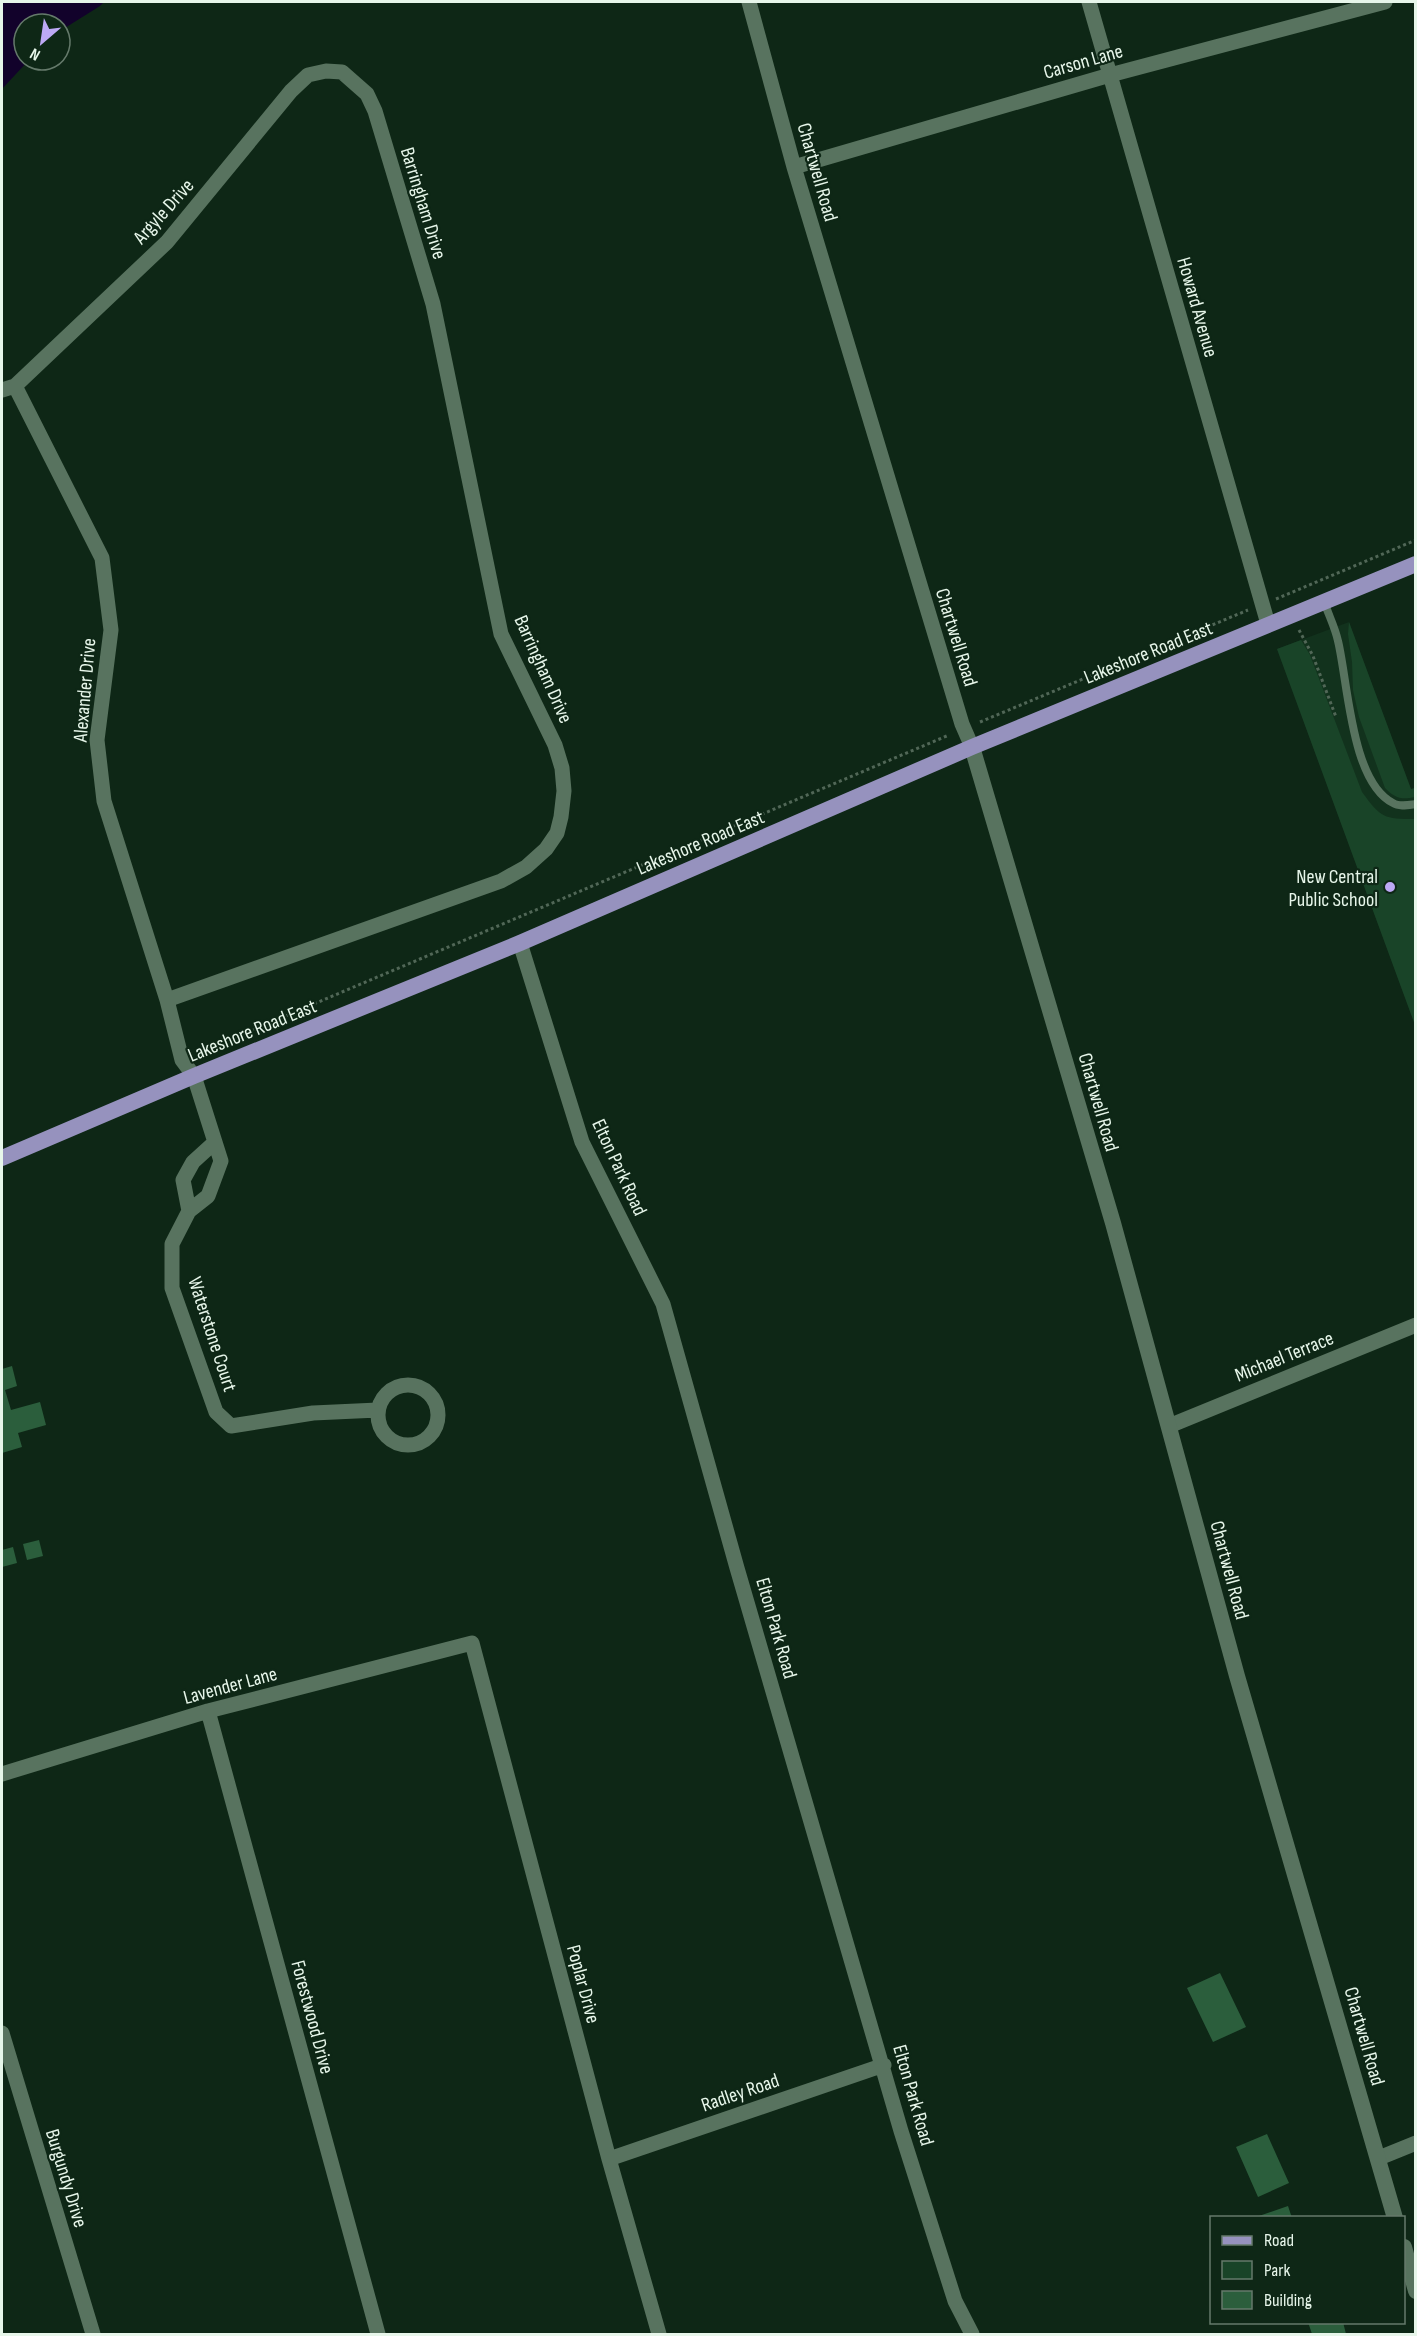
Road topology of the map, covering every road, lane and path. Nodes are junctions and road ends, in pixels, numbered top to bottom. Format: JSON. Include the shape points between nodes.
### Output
{"nodes":[{"id":1,"x":749,"y":2,"type":"edge"},
{"id":2,"x":1089,"y":2,"type":"edge"},
{"id":3,"x":1384,"y":2,"type":"edge"},
{"id":4,"x":1110,"y":75,"type":"junction"},
{"id":5,"x":351,"y":79,"type":"joint"},
{"id":6,"x":794,"y":167,"type":"junction"},
{"id":7,"x":8,"y":388,"type":"edge"},
{"id":8,"x":1416,"y":540,"type":"edge"},
{"id":9,"x":1416,"y":564,"type":"edge"},
{"id":10,"x":1324,"y":601,"type":"junction"},
{"id":11,"x":1262,"y":605,"type":"junction"},
{"id":12,"x":1268,"y":624,"type":"junction"},
{"id":13,"x":963,"y":729,"type":"junction"},
{"id":14,"x":972,"y":747,"type":"junction"},
{"id":15,"x":1416,"y":804,"type":"edge"},
{"id":16,"x":520,"y":943,"type":"junction"},
{"id":17,"x":167,"y":1000,"type":"junction"},
{"id":18,"x":182,"y":1060,"type":"junction"},
{"id":19,"x":194,"y":1076,"type":"junction"},
{"id":20,"x":214,"y":1142,"type":"junction"},
{"id":21,"x":2,"y":1158,"type":"edge"},
{"id":22,"x":189,"y":1211,"type":"junction"},
{"id":23,"x":1416,"y":1326,"type":"edge"},
{"id":24,"x":378,"y":1410,"type":"junction"},
{"id":25,"x":1169,"y":1426,"type":"junction"},
{"id":26,"x":472,"y":1643,"type":"joint"},
{"id":27,"x":208,"y":1711,"type":"junction"},
{"id":28,"x":2,"y":1774,"type":"edge"},
{"id":29,"x":2,"y":2033,"type":"edge"},
{"id":30,"x":884,"y":2065,"type":"junction"},
{"id":31,"x":1416,"y":2143,"type":"edge"},
{"id":32,"x":1379,"y":2158,"type":"junction"},
{"id":33,"x":609,"y":2159,"type":"junction"},
{"id":34,"x":1395,"y":2216,"type":"edge"},
{"id":35,"x":1405,"y":2251,"type":"edge"},
{"id":36,"x":1416,"y":2290,"type":"edge"},
{"id":37,"x":93,"y":2334,"type":"edge"},
{"id":38,"x":378,"y":2334,"type":"edge"},
{"id":39,"x":659,"y":2334,"type":"edge"},
{"id":40,"x":972,"y":2334,"type":"edge"}],
"edges":[{"from":1,"to":6,"type":"street","name":"Chartwell Road"},
{"from":2,"to":4,"type":"street","name":"Howard Avenue"},
{"from":3,"to":4,"type":"street","name":"Carson Lane"},
{"from":4,"to":6,"type":"street","name":"Carson Lane"},
{"from":4,"to":11,"type":"street","name":"Howard Avenue"},
{"from":5,"to":7,"type":"street","name":"Argyle Drive","via":[[342,72],[308,75],[167,242]]},
{"from":5,"to":17,"type":"street","name":"Barringham Drive","via":[[367,94],[375,111],[433,304],[501,634],[555,745],[564,791],[561,817],[546,849],[501,880]]},
{"from":6,"to":13,"type":"street","name":"Chartwell Road"},
{"from":7,"to":17,"type":"street","name":"Alexander Drive","via":[[102,558],[111,630],[97,740],[104,801]]},
{"from":8,"to":11,"type":"path"},
{"from":9,"to":10,"type":"main road","name":"Lakeshore Road East"},
{"from":10,"to":12,"type":"main road","name":"Lakeshore Road East"},
{"from":10,"to":15,"type":"lane","via":[[1338,639],[1353,729],[1365,769],[1395,805]]},
{"from":11,"to":12,"type":"street","name":"Howard Avenue"},
{"from":11,"to":13,"type":"path"},
{"from":12,"to":14,"type":"main road","name":"Lakeshore Road East"},
{"from":13,"to":14,"type":"street","name":"Chartwell Road"},
{"from":13,"to":18,"type":"path"},
{"from":14,"to":16,"type":"main road","name":"Lakeshore Road East"},
{"from":14,"to":25,"type":"street","name":"Chartwell Road"},
{"from":16,"to":19,"type":"main road","name":"Lakeshore Road East"},
{"from":16,"to":30,"type":"street","name":"Elton Park Road","via":[[582,1142],[663,1304]]},
{"from":17,"to":18,"type":"street","name":"Alexander Drive"},
{"from":18,"to":19,"type":"street","name":"Alexander Drive"},
{"from":19,"to":20,"type":"street","name":"Waterstone Court"},
{"from":19,"to":21,"type":"main road","name":"Lakeshore Road East"},
{"from":20,"to":22,"type":"street","via":[[193,1162],[183,1180]]},
{"from":20,"to":22,"type":"street","name":"Waterstone Court","via":[[221,1161],[208,1196]]},
{"from":22,"to":24,"type":"street","name":"Waterstone Court","via":[[172,1244],[172,1288],[216,1412],[231,1426],[313,1413]]},
{"from":23,"to":25,"type":"street","name":"Michael Terrace"},
{"from":24,"to":24,"type":"street","via":[[388,1392],[415,1385],[437,1404],[437,1424],[426,1440],[406,1445],[382,1429]]},
{"from":25,"to":32,"type":"street","name":"Chartwell Road","via":[[1237,1676]]},
{"from":26,"to":27,"type":"street","name":"Lavender Lane"},
{"from":26,"to":33,"type":"street","name":"Poplar Drive"},
{"from":27,"to":28,"type":"street","name":"Lavender Lane"},
{"from":27,"to":38,"type":"street","name":"Forestwood Drive"},
{"from":29,"to":37,"type":"street","name":"Burgundy Drive"},
{"from":30,"to":33,"type":"street","name":"Radley Road"},
{"from":30,"to":40,"type":"street","name":"Elton Park Road","via":[[955,2301]]},
{"from":31,"to":32,"type":"street"},
{"from":32,"to":34,"type":"street","name":"Chartwell Road"},
{"from":33,"to":39,"type":"street","name":"Poplar Drive"},
{"from":35,"to":36,"type":"street"}]}
